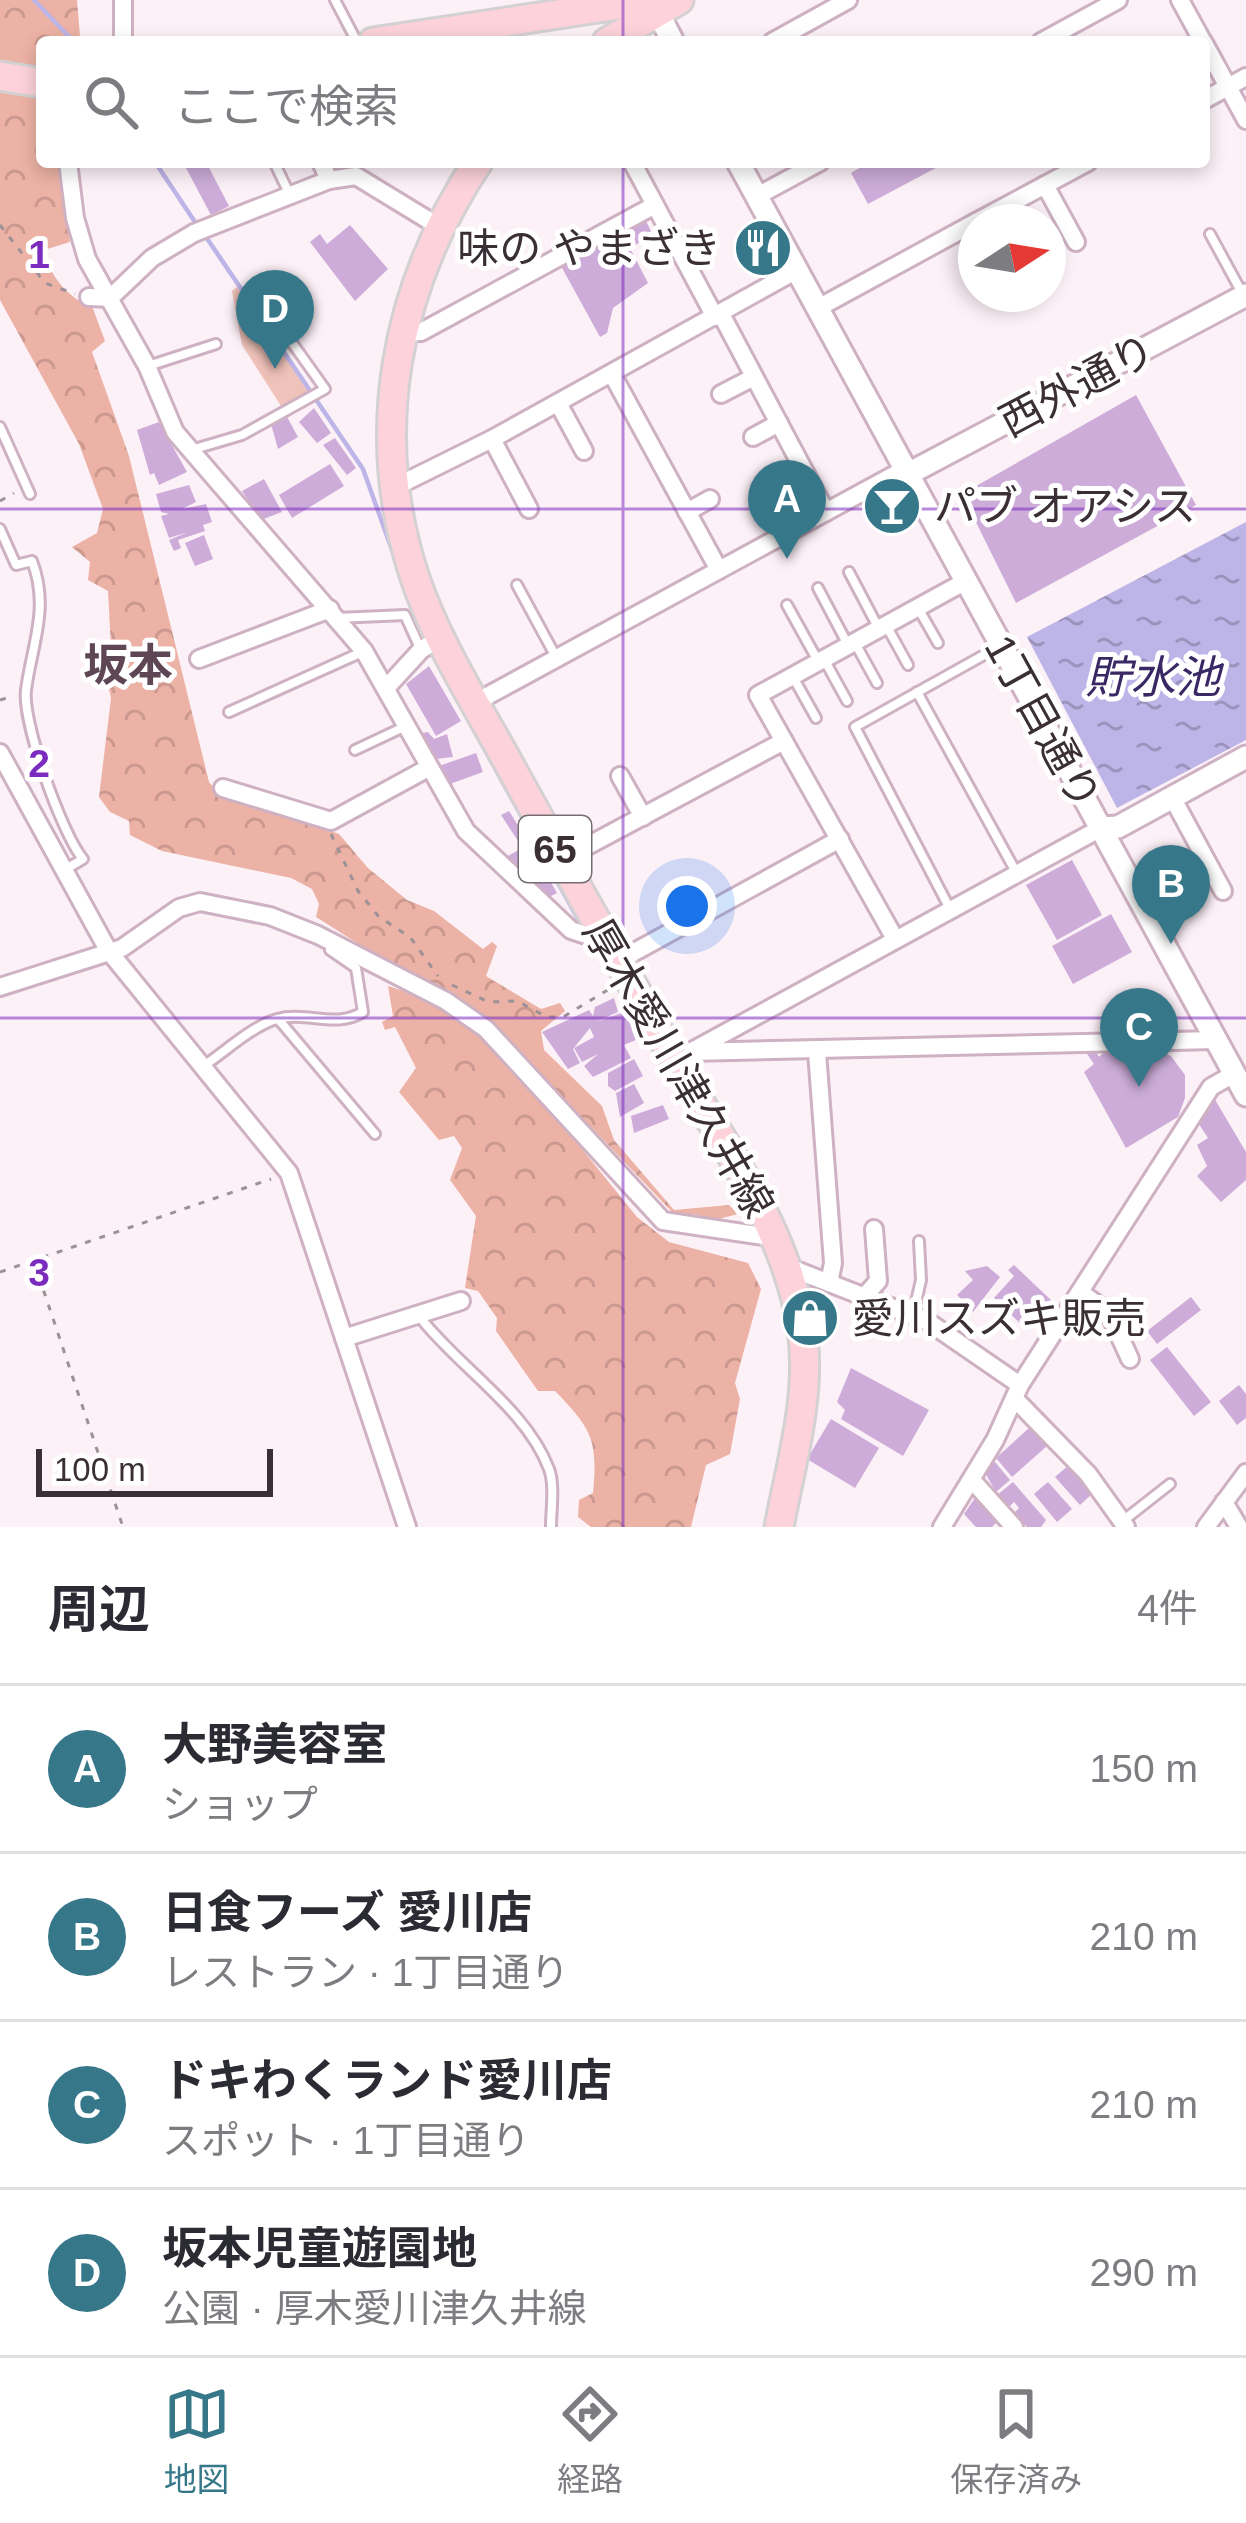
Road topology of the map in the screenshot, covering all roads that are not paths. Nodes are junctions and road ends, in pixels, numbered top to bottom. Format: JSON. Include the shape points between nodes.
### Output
{"nodes":[{"id":1,"x":123,"y":0,"type":"edge"},
{"id":2,"x":335,"y":0,"type":"edge"},
{"id":3,"x":848,"y":0,"type":"edge"},
{"id":4,"x":1118,"y":0,"type":"edge"},
{"id":5,"x":1180,"y":0,"type":"edge"},
{"id":6,"x":663,"y":3,"type":"edge"},
{"id":7,"x":123,"y":36,"type":"edge"},
{"id":8,"x":354,"y":36,"type":"edge"},
{"id":9,"x":414,"y":36,"type":"edge"},
{"id":10,"x":616,"y":36,"type":"edge"},
{"id":11,"x":671,"y":36,"type":"edge"},
{"id":12,"x":783,"y":36,"type":"edge"},
{"id":13,"x":1052,"y":36,"type":"edge"},
{"id":14,"x":1200,"y":36,"type":"edge"},
{"id":15,"x":1210,"y":54,"type":"edge"},
{"id":16,"x":0,"y":76,"type":"edge"},
{"id":17,"x":1246,"y":77,"type":"edge"},
{"id":18,"x":36,"y":82,"type":"edge"},
{"id":19,"x":1228,"y":87,"type":"junction"},
{"id":20,"x":1210,"y":97,"type":"edge"},
{"id":21,"x":1246,"y":121,"type":"edge"},
{"id":22,"x":69,"y":168,"type":"edge"},
{"id":23,"x":277,"y":168,"type":"edge"},
{"id":24,"x":324,"y":168,"type":"edge"},
{"id":25,"x":474,"y":168,"type":"edge"},
{"id":26,"x":635,"y":168,"type":"edge"},
{"id":27,"x":742,"y":168,"type":"edge"},
{"id":28,"x":809,"y":168,"type":"edge"},
{"id":29,"x":1083,"y":168,"type":"edge"},
{"id":30,"x":329,"y":180,"type":"junction"},
{"id":31,"x":1045,"y":185,"type":"junction"},
{"id":32,"x":290,"y":195,"type":"junction"},
{"id":33,"x":757,"y":196,"type":"junction"},
{"id":34,"x":1010,"y":204,"type":"edge"},
{"id":35,"x":655,"y":205,"type":"junction"},
{"id":36,"x":437,"y":226,"type":"junction"},
{"id":37,"x":958,"y":232,"type":"edge"},
{"id":38,"x":1210,"y":234,"type":"dead end"},
{"id":39,"x":1076,"y":242,"type":"dead end"},
{"id":40,"x":797,"y":270,"type":"junction"},
{"id":41,"x":1245,"y":296,"type":"edge"},
{"id":42,"x":89,"y":297,"type":"road end"},
{"id":43,"x":110,"y":298,"type":"junction"},
{"id":44,"x":818,"y":308,"type":"junction"},
{"id":45,"x":718,"y":316,"type":"junction"},
{"id":46,"x":278,"y":323,"type":"dead end"},
{"id":47,"x":401,"y":333,"type":"junction"},
{"id":48,"x":216,"y":344,"type":"dead end"},
{"id":49,"x":146,"y":366,"type":"junction"},
{"id":50,"x":611,"y":374,"type":"junction"},
{"id":51,"x":754,"y":376,"type":"junction"},
{"id":52,"x":721,"y":394,"type":"dead end"},
{"id":53,"x":558,"y":403,"type":"junction"},
{"id":54,"x":779,"y":423,"type":"junction"},
{"id":55,"x":0,"y":427,"type":"edge"},
{"id":56,"x":753,"y":437,"type":"dead end"},
{"id":57,"x":492,"y":439,"type":"junction"},
{"id":58,"x":190,"y":451,"type":"junction"},
{"id":59,"x":584,"y":451,"type":"dead end"},
{"id":60,"x":907,"y":472,"type":"junction"},
{"id":61,"x":391,"y":473,"type":"junction"},
{"id":62,"x":29,"y":490,"type":"road end"},
{"id":63,"x":710,"y":499,"type":"dead end"},
{"id":64,"x":529,"y":509,"type":"dead end"},
{"id":65,"x":687,"y":512,"type":"junction"},
{"id":66,"x":826,"y":512,"type":"junction"},
{"id":67,"x":0,"y":529,"type":"edge"},
{"id":68,"x":719,"y":570,"type":"junction"},
{"id":69,"x":849,"y":572,"type":"dead end"},
{"id":70,"x":966,"y":581,"type":"junction"},
{"id":71,"x":517,"y":585,"type":"dead end"},
{"id":72,"x":818,"y":588,"type":"dead end"},
{"id":73,"x":787,"y":605,"type":"dead end"},
{"id":74,"x":917,"y":608,"type":"junction"},
{"id":75,"x":334,"y":613,"type":"junction"},
{"id":76,"x":883,"y":627,"type":"junction"},
{"id":77,"x":938,"y":643,"type":"dead end"},
{"id":78,"x":430,"y":644,"type":"junction"},
{"id":79,"x":852,"y":644,"type":"junction"},
{"id":80,"x":1001,"y":645,"type":"junction"},
{"id":81,"x":364,"y":651,"type":"junction"},
{"id":82,"x":556,"y":658,"type":"junction"},
{"id":83,"x":199,"y":659,"type":"dead end"},
{"id":84,"x":821,"y":661,"type":"junction"},
{"id":85,"x":908,"y":665,"type":"dead end"},
{"id":86,"x":793,"y":676,"type":"junction"},
{"id":87,"x":877,"y":683,"type":"dead end"},
{"id":88,"x":387,"y":687,"type":"junction"},
{"id":89,"x":917,"y":692,"type":"junction"},
{"id":90,"x":847,"y":701,"type":"dead end"},
{"id":91,"x":476,"y":702,"type":"junction"},
{"id":92,"x":230,"y":712,"type":"dead end"},
{"id":93,"x":816,"y":718,"type":"dead end"},
{"id":94,"x":407,"y":725,"type":"junction"},
{"id":95,"x":784,"y":741,"type":"junction"},
{"id":96,"x":356,"y":750,"type":"dead end"},
{"id":97,"x":0,"y":753,"type":"edge"},
{"id":98,"x":1246,"y":757,"type":"edge"},
{"id":99,"x":428,"y":768,"type":"junction"},
{"id":100,"x":620,"y":776,"type":"dead end"},
{"id":101,"x":224,"y":788,"type":"dead end"},
{"id":102,"x":1172,"y":797,"type":"junction"},
{"id":103,"x":643,"y":817,"type":"junction"},
{"id":104,"x":1004,"y":820,"type":"dead end"},
{"id":105,"x":991,"y":827,"type":"junction"},
{"id":106,"x":1101,"y":828,"type":"junction"},
{"id":107,"x":840,"y":839,"type":"junction"},
{"id":108,"x":936,"y":854,"type":"dead end"},
{"id":109,"x":561,"y":860,"type":"junction"},
{"id":110,"x":925,"y":861,"type":"junction"},
{"id":111,"x":64,"y":870,"type":"junction"},
{"id":112,"x":1016,"y":872,"type":"junction"},
{"id":113,"x":1223,"y":891,"type":"dead end"},
{"id":114,"x":950,"y":908,"type":"junction"},
{"id":115,"x":598,"y":930,"type":"junction"},
{"id":116,"x":318,"y":934,"type":"junction"},
{"id":117,"x":894,"y":937,"type":"junction"},
{"id":118,"x":108,"y":950,"type":"junction"},
{"id":119,"x":622,"y":970,"type":"junction"},
{"id":120,"x":0,"y":986,"type":"edge"},
{"id":121,"x":278,"y":1019,"type":"junction"},
{"id":122,"x":1216,"y":1040,"type":"junction"},
{"id":123,"x":817,"y":1052,"type":"junction"},
{"id":124,"x":683,"y":1056,"type":"junction"},
{"id":125,"x":202,"y":1067,"type":"junction"},
{"id":126,"x":1234,"y":1074,"type":"junction"},
{"id":127,"x":1246,"y":1095,"type":"edge"},
{"id":128,"x":374,"y":1134,"type":"dead end"},
{"id":129,"x":874,"y":1229,"type":"dead end"},
{"id":130,"x":777,"y":1238,"type":"junction"},
{"id":131,"x":919,"y":1241,"type":"dead end"},
{"id":132,"x":788,"y":1268,"type":"junction"},
{"id":133,"x":829,"y":1283,"type":"junction"},
{"id":134,"x":1079,"y":1292,"type":"junction"},
{"id":135,"x":865,"y":1297,"type":"junction"},
{"id":136,"x":460,"y":1300,"type":"dead end"},
{"id":137,"x":418,"y":1314,"type":"junction"},
{"id":138,"x":913,"y":1315,"type":"junction"},
{"id":139,"x":344,"y":1338,"type":"junction"},
{"id":140,"x":1130,"y":1360,"type":"dead end"},
{"id":141,"x":1018,"y":1392,"type":"junction"},
{"id":142,"x":1246,"y":1473,"type":"edge"},
{"id":143,"x":972,"y":1480,"type":"junction"},
{"id":144,"x":1170,"y":1484,"type":"dead end"},
{"id":145,"x":1224,"y":1502,"type":"junction"},
{"id":146,"x":1124,"y":1524,"type":"edge"},
{"id":147,"x":407,"y":1527,"type":"edge"},
{"id":148,"x":551,"y":1527,"type":"edge"},
{"id":149,"x":779,"y":1527,"type":"edge"},
{"id":150,"x":942,"y":1527,"type":"edge"},
{"id":151,"x":1015,"y":1527,"type":"edge"},
{"id":152,"x":1206,"y":1527,"type":"edge"},
{"id":153,"x":1240,"y":1527,"type":"edge"}],
"edges":[{"from":1,"to":7,"type":"street"},
{"from":2,"to":8,"type":"lane"},
{"from":3,"to":12,"type":"street"},
{"from":4,"to":13,"type":"street"},
{"from":5,"to":14,"type":"street"},
{"from":6,"to":9,"type":"main road"},
{"from":6,"to":10,"type":"main road"},
{"from":6,"to":11,"type":"street"},
{"from":15,"to":19,"type":"street"},
{"from":16,"to":18,"type":"main road"},
{"from":17,"to":19,"type":"street"},
{"from":19,"to":20,"type":"street"},
{"from":19,"to":21,"type":"street"},
{"from":22,"to":43,"type":"street","via":[[87,260]]},
{"from":23,"to":32,"type":"lane"},
{"from":24,"to":30,"type":"street"},
{"from":25,"to":36,"type":"main road","name":"厚木愛川津久井線","number":"65"},
{"from":26,"to":35,"type":"street"},
{"from":27,"to":33,"type":"street","name":"1丁目通り"},
{"from":28,"to":33,"type":"street"},
{"from":29,"to":31,"type":"street"},
{"from":30,"to":32,"type":"street"},
{"from":30,"to":36,"type":"street","via":[[375,180]]},
{"from":31,"to":34,"type":"street"},
{"from":31,"to":39,"type":"street"},
{"from":32,"to":43,"type":"street","via":[[152,257]]},
{"from":33,"to":40,"type":"street","name":"1丁目通り"},
{"from":35,"to":45,"type":"street"},
{"from":35,"to":47,"type":"street","via":[[421,332]]},
{"from":36,"to":47,"type":"main road","name":"厚木愛川津久井線","number":"65"},
{"from":37,"to":44,"type":"street"},
{"from":38,"to":41,"type":"lane"},
{"from":40,"to":44,"type":"street","name":"1丁目通り"},
{"from":40,"to":45,"type":"street"},
{"from":41,"to":60,"type":"street","name":"西外通り"},
{"from":42,"to":43,"type":"street"},
{"from":43,"to":49,"type":"street"},
{"from":44,"to":60,"type":"street","name":"1丁目通り"},
{"from":45,"to":50,"type":"street"},
{"from":45,"to":51,"type":"street"},
{"from":46,"to":58,"type":"lane","via":[[325,389],[242,436]]},
{"from":47,"to":61,"type":"main road","name":"厚木愛川津久井線","number":"65"},
{"from":48,"to":49,"type":"lane"},
{"from":49,"to":58,"type":"street"},
{"from":50,"to":53,"type":"street"},
{"from":50,"to":65,"type":"street"},
{"from":51,"to":52,"type":"street"},
{"from":51,"to":54,"type":"street"},
{"from":53,"to":57,"type":"street"},
{"from":53,"to":59,"type":"street"},
{"from":54,"to":56,"type":"street"},
{"from":54,"to":66,"type":"street"},
{"from":55,"to":62,"type":"lane"},
{"from":57,"to":61,"type":"street"},
{"from":57,"to":64,"type":"street"},
{"from":58,"to":75,"type":"street"},
{"from":60,"to":66,"type":"street"},
{"from":60,"to":70,"type":"street","name":"1丁目通り"},
{"from":61,"to":78,"type":"main road","name":"厚木愛川津久井線","number":"65"},
{"from":63,"to":65,"type":"street"},
{"from":65,"to":68,"type":"street"},
{"from":66,"to":68,"type":"street"},
{"from":67,"to":111,"type":"lane","via":[[16,565],[32,558],[41,616],[26,692],[53,805],[83,859]]},
{"from":68,"to":82,"type":"street"},
{"from":69,"to":76,"type":"lane"},
{"from":70,"to":74,"type":"street"},
{"from":70,"to":80,"type":"street","name":"1丁目通り"},
{"from":71,"to":82,"type":"lane"},
{"from":72,"to":79,"type":"lane"},
{"from":73,"to":84,"type":"lane"},
{"from":74,"to":76,"type":"street"},
{"from":74,"to":77,"type":"lane"},
{"from":75,"to":78,"type":"lane","via":[[405,615]]},
{"from":75,"to":81,"type":"street"},
{"from":75,"to":83,"type":"street"},
{"from":76,"to":79,"type":"street"},
{"from":76,"to":85,"type":"lane"},
{"from":78,"to":88,"type":"street"},
{"from":78,"to":91,"type":"main road","name":"厚木愛川津久井線","number":"65"},
{"from":79,"to":84,"type":"street"},
{"from":79,"to":87,"type":"lane"},
{"from":80,"to":89,"type":"lane"},
{"from":80,"to":106,"type":"street","name":"1丁目通り"},
{"from":81,"to":88,"type":"street"},
{"from":81,"to":92,"type":"lane"},
{"from":82,"to":91,"type":"street"},
{"from":84,"to":86,"type":"street"},
{"from":84,"to":90,"type":"lane"},
{"from":86,"to":93,"type":"lane"},
{"from":86,"to":95,"type":"street","via":[[758,695]]},
{"from":88,"to":94,"type":"street"},
{"from":89,"to":105,"type":"lane"},
{"from":89,"to":110,"type":"lane","via":[[855,734]]},
{"from":91,"to":109,"type":"main road","name":"厚木愛川津久井線","number":"65"},
{"from":94,"to":96,"type":"lane"},
{"from":94,"to":99,"type":"street"},
{"from":95,"to":103,"type":"street"},
{"from":95,"to":107,"type":"street"},
{"from":97,"to":111,"type":"street"},
{"from":98,"to":102,"type":"street"},
{"from":99,"to":101,"type":"street","via":[[331,821]]},
{"from":99,"to":115,"type":"street","via":[[488,857],[571,930]]},
{"from":100,"to":103,"type":"street"},
{"from":102,"to":106,"type":"street"},
{"from":102,"to":113,"type":"street","via":[[1211,856]]},
{"from":103,"to":109,"type":"street"},
{"from":104,"to":105,"type":"lane"},
{"from":105,"to":112,"type":"lane"},
{"from":106,"to":112,"type":"street"},
{"from":106,"to":122,"type":"street","name":"1丁目通り"},
{"from":107,"to":117,"type":"street"},
{"from":107,"to":119,"type":"street"},
{"from":108,"to":110,"type":"lane"},
{"from":109,"to":115,"type":"main road","name":"厚木愛川津久井線","number":"65"},
{"from":110,"to":114,"type":"lane"},
{"from":111,"to":118,"type":"street"},
{"from":112,"to":114,"type":"street"},
{"from":114,"to":117,"type":"street"},
{"from":115,"to":119,"type":"main road","name":"厚木愛川津久井線","number":"65"},
{"from":116,"to":118,"type":"street","via":[[200,902]]},
{"from":116,"to":121,"type":"lane","via":[[356,968],[363,1012],[339,1022]]},
{"from":116,"to":130,"type":"street","via":[[486,1029],[663,1221]]},
{"from":117,"to":124,"type":"street"},
{"from":118,"to":120,"type":"street"},
{"from":118,"to":125,"type":"street"},
{"from":119,"to":124,"type":"main road","name":"厚木愛川津久井線","number":"65"},
{"from":121,"to":125,"type":"lane"},
{"from":121,"to":128,"type":"lane"},
{"from":122,"to":123,"type":"street"},
{"from":122,"to":126,"type":"street","name":"1丁目通り"},
{"from":123,"to":124,"type":"street"},
{"from":123,"to":133,"type":"street"},
{"from":124,"to":130,"type":"main road","name":"厚木愛川津久井線","number":"65"},
{"from":125,"to":139,"type":"street","via":[[289,1173]]},
{"from":126,"to":127,"type":"street","name":"1丁目通り"},
{"from":126,"to":134,"type":"street","via":[[1211,1088]]},
{"from":129,"to":135,"type":"street","via":[[878,1281]]},
{"from":130,"to":132,"type":"main road","name":"厚木愛川津久井線","number":"65"},
{"from":131,"to":138,"type":"lane","via":[[922,1280]]},
{"from":132,"to":133,"type":"street"},
{"from":132,"to":149,"type":"main road","name":"厚木愛川津久井線","number":"65","via":[[804,1363]]},
{"from":133,"to":135,"type":"street"},
{"from":134,"to":140,"type":"street","via":[[1109,1313]]},
{"from":134,"to":141,"type":"street"},
{"from":135,"to":138,"type":"street"},
{"from":136,"to":137,"type":"street"},
{"from":137,"to":139,"type":"street"},
{"from":137,"to":148,"type":"lane","via":[[517,1418],[550,1471]]},
{"from":138,"to":141,"type":"street","via":[[951,1333]]},
{"from":139,"to":147,"type":"street"},
{"from":141,"to":143,"type":"street"},
{"from":141,"to":146,"type":"street"},
{"from":142,"to":145,"type":"street"},
{"from":143,"to":150,"type":"street"},
{"from":143,"to":151,"type":"street"},
{"from":144,"to":146,"type":"lane"},
{"from":145,"to":152,"type":"street"},
{"from":145,"to":153,"type":"street"}]}
